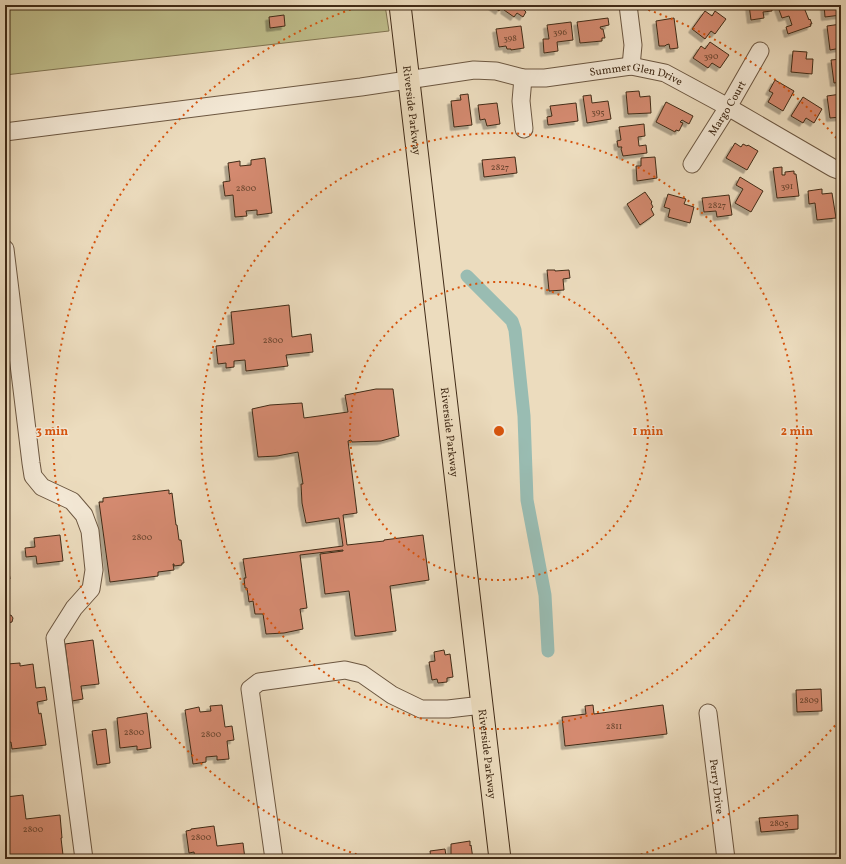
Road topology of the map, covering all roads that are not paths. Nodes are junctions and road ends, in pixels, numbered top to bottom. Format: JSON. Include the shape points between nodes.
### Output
{"nodes":[{"id":1,"x":400,"y":5,"type":"edge"},
{"id":2,"x":628,"y":5,"type":"edge"},
{"id":3,"x":760,"y":51,"type":"dead end"},
{"id":4,"x":631,"y":66,"type":"junction"},
{"id":5,"x":523,"y":78,"type":"junction"},
{"id":6,"x":409,"y":80,"type":"junction"},
{"id":7,"x":728,"y":107,"type":"junction"},
{"id":8,"x":524,"y":129,"type":"dead end"},
{"id":9,"x":5,"y":132,"type":"edge"},
{"id":10,"x":692,"y":164,"type":"dead end"},
{"id":11,"x":841,"y":171,"type":"edge"},
{"id":12,"x":5,"y":249,"type":"edge"},
{"id":13,"x":482,"y":705,"type":"junction"},
{"id":14,"x":708,"y":713,"type":"dead end"},
{"id":15,"x":84,"y":859,"type":"edge"},
{"id":16,"x":274,"y":859,"type":"edge"},
{"id":17,"x":500,"y":859,"type":"edge"},
{"id":18,"x":726,"y":859,"type":"edge"}],
"edges":[{"from":1,"to":6,"type":"main road","name":"Riverside Parkway"},
{"from":2,"to":4,"type":"street","via":[[632,45]]},
{"from":3,"to":7,"type":"street","name":"Margo Court"},
{"from":4,"to":5,"type":"street","name":"Summer Glen Drive","via":[[545,78]]},
{"from":4,"to":7,"type":"street","name":"Summer Glen Drive","via":[[665,72]]},
{"from":5,"to":6,"type":"street","name":"Summer Glen Drive","via":[[496,71],[474,70]]},
{"from":5,"to":8,"type":"street","via":[[521,101]]},
{"from":6,"to":9,"type":"street","name":"Summer Glen Drive"},
{"from":6,"to":13,"type":"main road","name":"Riverside Parkway"},
{"from":7,"to":10,"type":"street","name":"Margo Court"},
{"from":7,"to":11,"type":"street","name":"Summer Glen Drive"},
{"from":12,"to":15,"type":"street","via":[[33,476],[42,487],[72,501],[84,515],[90,531],[94,570],[91,588],[54,638]]},
{"from":13,"to":16,"type":"street","via":[[421,709],[392,695],[362,674],[344,670],[259,682],[250,688]]},
{"from":13,"to":17,"type":"main road","name":"Riverside Parkway"},
{"from":14,"to":18,"type":"street","name":"Perry Drive"}]}
